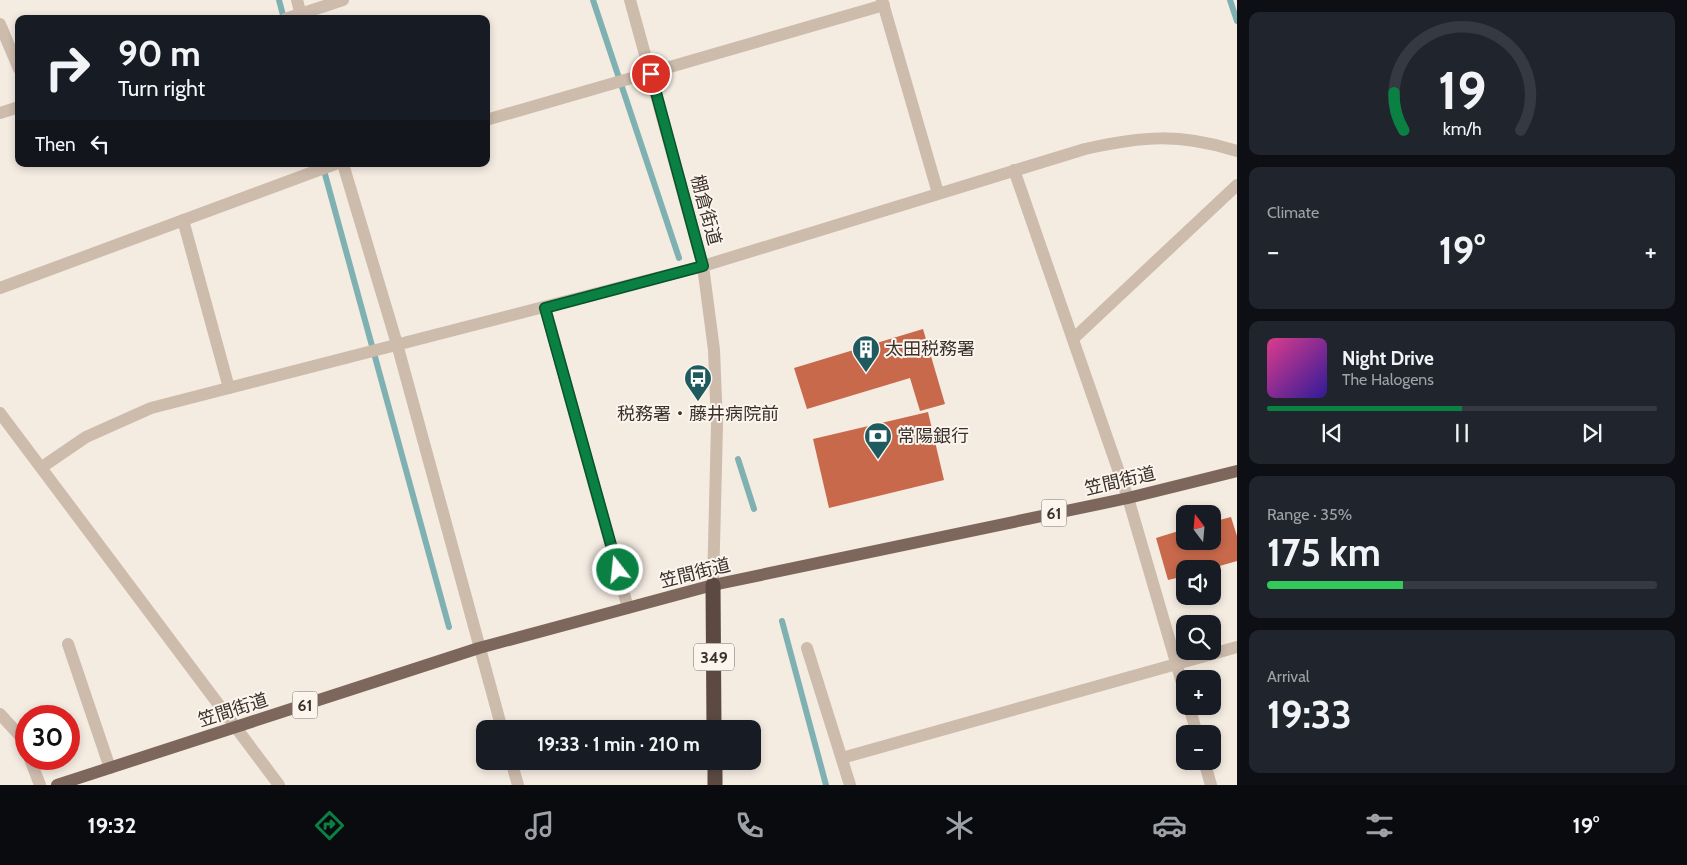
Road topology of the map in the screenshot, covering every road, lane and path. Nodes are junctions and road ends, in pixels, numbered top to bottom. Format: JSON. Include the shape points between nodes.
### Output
{"nodes":[{"id":1,"x":297,"y":0,"type":"edge"},
{"id":2,"x":343,"y":0,"type":"edge"},
{"id":3,"x":630,"y":0,"type":"edge"},
{"id":4,"x":883,"y":1,"type":"edge"},
{"id":5,"x":301,"y":15,"type":"edge"},
{"id":6,"x":304,"y":15,"type":"edge"},
{"id":7,"x":0,"y":24,"type":"edge"},
{"id":8,"x":15,"y":60,"type":"edge"},
{"id":9,"x":651,"y":74,"type":"junction"},
{"id":10,"x":15,"y":108,"type":"edge"},
{"id":11,"x":0,"y":113,"type":"edge"},
{"id":12,"x":490,"y":119,"type":"edge"},
{"id":13,"x":1237,"y":151,"type":"edge"},
{"id":14,"x":327,"y":167,"type":"edge"},
{"id":15,"x":344,"y":167,"type":"edge"},
{"id":16,"x":1014,"y":170,"type":"junction"},
{"id":17,"x":1237,"y":185,"type":"edge"},
{"id":18,"x":938,"y":193,"type":"junction"},
{"id":19,"x":183,"y":220,"type":"junction"},
{"id":20,"x":703,"y":266,"type":"junction"},
{"id":21,"x":0,"y":288,"type":"edge"},
{"id":22,"x":545,"y":308,"type":"junction"},
{"id":23,"x":1073,"y":338,"type":"junction"},
{"id":24,"x":397,"y":344,"type":"junction"},
{"id":25,"x":229,"y":388,"type":"junction"},
{"id":26,"x":0,"y":413,"type":"edge"},
{"id":27,"x":42,"y":467,"type":"junction"},
{"id":28,"x":1237,"y":471,"type":"edge"},
{"id":29,"x":1128,"y":498,"type":"junction"},
{"id":30,"x":713,"y":585,"type":"junction"},
{"id":31,"x":628,"y":608,"type":"junction"},
{"id":32,"x":68,"y":644,"type":"dead end"},
{"id":33,"x":478,"y":648,"type":"junction"},
{"id":34,"x":806,"y":648,"type":"dead end"},
{"id":35,"x":1237,"y":648,"type":"edge"},
{"id":36,"x":1177,"y":664,"type":"junction"},
{"id":37,"x":1179,"y":670,"type":"edge"},
{"id":38,"x":0,"y":714,"type":"edge"},
{"id":39,"x":499,"y":720,"type":"edge"},
{"id":40,"x":714,"y":720,"type":"edge"},
{"id":41,"x":236,"y":727,"type":"junction"},
{"id":42,"x":15,"y":730,"type":"edge"},
{"id":43,"x":842,"y":758,"type":"junction"},
{"id":44,"x":110,"y":768,"type":"junction"},
{"id":45,"x":34,"y":770,"type":"edge"},
{"id":46,"x":514,"y":770,"type":"edge"},
{"id":47,"x":715,"y":770,"type":"edge"},
{"id":48,"x":1207,"y":770,"type":"edge"},
{"id":49,"x":40,"y":785,"type":"edge"},
{"id":50,"x":57,"y":785,"type":"edge"},
{"id":51,"x":279,"y":785,"type":"edge"},
{"id":52,"x":518,"y":785,"type":"edge"},
{"id":53,"x":715,"y":785,"type":"edge"},
{"id":54,"x":850,"y":785,"type":"edge"},
{"id":55,"x":1211,"y":785,"type":"edge"}],
"edges":[{"from":1,"to":5,"type":"street"},
{"from":2,"to":6,"type":"street"},
{"from":3,"to":9,"type":"street","name":"棚倉街道"},
{"from":4,"to":9,"type":"street"},
{"from":4,"to":18,"type":"street"},
{"from":7,"to":8,"type":"street"},
{"from":9,"to":12,"type":"street"},
{"from":9,"to":20,"type":"street","name":"棚倉街道"},
{"from":10,"to":11,"type":"street"},
{"from":13,"to":16,"type":"street","via":[[1182,138],[1154,138],[1085,149]]},
{"from":14,"to":19,"type":"street"},
{"from":15,"to":24,"type":"street"},
{"from":16,"to":18,"type":"street"},
{"from":16,"to":23,"type":"street"},
{"from":17,"to":23,"type":"street"},
{"from":18,"to":20,"type":"street"},
{"from":19,"to":21,"type":"street"},
{"from":19,"to":25,"type":"street"},
{"from":20,"to":22,"type":"street"},
{"from":20,"to":30,"type":"street","name":"棚倉街道","via":[[714,350],[717,425]]},
{"from":22,"to":24,"type":"street"},
{"from":22,"to":31,"type":"street"},
{"from":23,"to":29,"type":"street"},
{"from":24,"to":25,"type":"street"},
{"from":24,"to":33,"type":"street"},
{"from":25,"to":27,"type":"street","via":[[151,408],[86,437]]},
{"from":26,"to":27,"type":"street"},
{"from":27,"to":41,"type":"street"},
{"from":28,"to":29,"type":"main road","name":"笠間街道","number":"61"},
{"from":29,"to":30,"type":"main road","name":"笠間街道","number":"61"},
{"from":29,"to":36,"type":"street"},
{"from":30,"to":31,"type":"main road","name":"笠間街道","number":"61"},
{"from":30,"to":40,"type":"highway","number":"349"},
{"from":31,"to":33,"type":"main road","name":"笠間街道","number":"61"},
{"from":32,"to":44,"type":"street"},
{"from":33,"to":39,"type":"street"},
{"from":33,"to":41,"type":"main road","name":"笠間街道","number":"61"},
{"from":34,"to":43,"type":"street"},
{"from":35,"to":36,"type":"street"},
{"from":36,"to":37,"type":"street"},
{"from":36,"to":43,"type":"street"},
{"from":38,"to":42,"type":"street"},
{"from":41,"to":44,"type":"main road","name":"笠間街道","number":"61"},
{"from":41,"to":51,"type":"street"},
{"from":43,"to":54,"type":"street"},
{"from":44,"to":50,"type":"main road","name":"笠間街道","number":"61"},
{"from":45,"to":49,"type":"street"},
{"from":46,"to":52,"type":"street"},
{"from":47,"to":53,"type":"highway"},
{"from":48,"to":55,"type":"street"}]}
